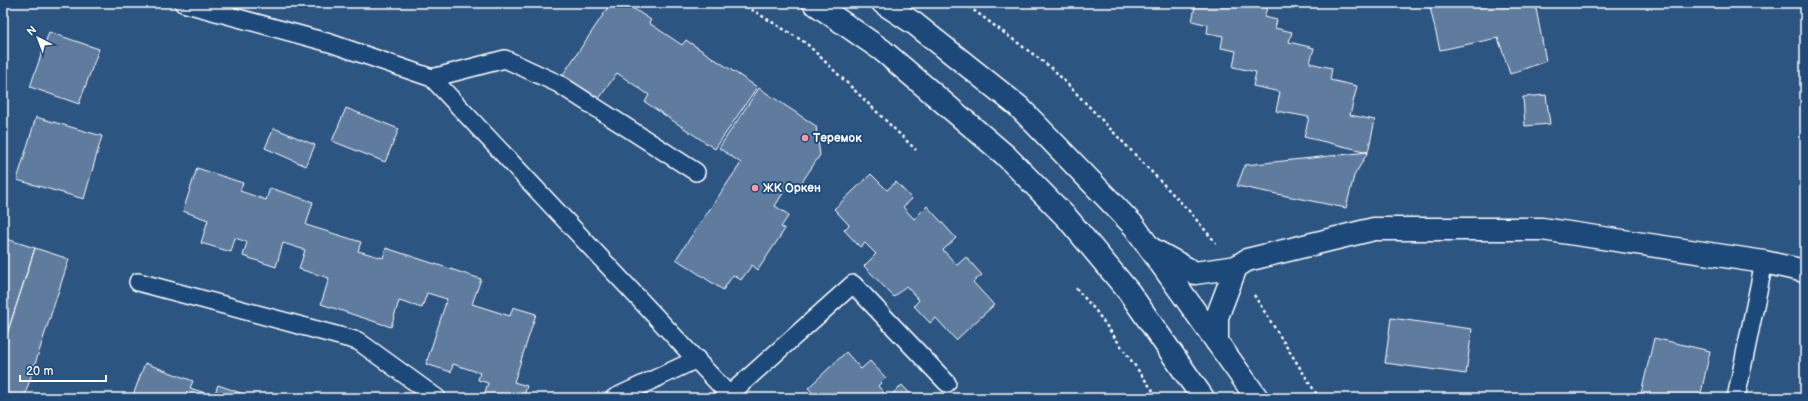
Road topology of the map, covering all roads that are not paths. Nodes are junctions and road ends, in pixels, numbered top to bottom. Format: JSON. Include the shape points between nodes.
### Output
{"nodes":[{"id":1,"x":183,"y":3,"type":"edge"},
{"id":2,"x":814,"y":3,"type":"edge"},
{"id":3,"x":883,"y":3,"type":"edge"},
{"id":4,"x":432,"y":78,"type":"junction"},
{"id":5,"x":696,"y":172,"type":"dead end"},
{"id":6,"x":1150,"y":248,"type":"junction"},
{"id":7,"x":1764,"y":262,"type":"junction"},
{"id":8,"x":1236,"y":267,"type":"junction"},
{"id":9,"x":1805,"y":271,"type":"edge"},
{"id":10,"x":138,"y":282,"type":"dead end"},
{"id":11,"x":1217,"y":342,"type":"junction"},
{"id":12,"x":697,"y":359,"type":"junction"},
{"id":13,"x":947,"y":383,"type":"dead end"},
{"id":14,"x":730,"y":396,"type":"edge"},
{"id":15,"x":437,"y":398,"type":"edge"},
{"id":16,"x":614,"y":398,"type":"edge"},
{"id":17,"x":1202,"y":398,"type":"edge"},
{"id":18,"x":1257,"y":398,"type":"edge"},
{"id":19,"x":1736,"y":398,"type":"edge"}],
"edges":[{"from":1,"to":4,"type":"lane","via":[[330,43]]},
{"from":2,"to":17,"type":"street","via":[[882,50],[1005,155],[1068,219],[1129,292]]},
{"from":3,"to":6,"type":"street","via":[[915,24],[1018,106],[1134,226]]},
{"from":4,"to":5,"type":"lane","via":[[505,59],[559,84]]},
{"from":4,"to":12,"type":"lane"},
{"from":6,"to":8,"type":"street","via":[[1195,273]]},
{"from":6,"to":11,"type":"street"},
{"from":7,"to":8,"type":"street","via":[[1542,229],[1374,229],[1248,260]]},
{"from":7,"to":9,"type":"street"},
{"from":7,"to":19,"type":"lane"},
{"from":8,"to":11,"type":"street","via":[[1217,317]]},
{"from":10,"to":15,"type":"lane","via":[[358,341]]},
{"from":11,"to":18,"type":"street"},
{"from":12,"to":14,"type":"lane"},
{"from":12,"to":16,"type":"lane"},
{"from":13,"to":14,"type":"lane","via":[[853,284]]}]}
